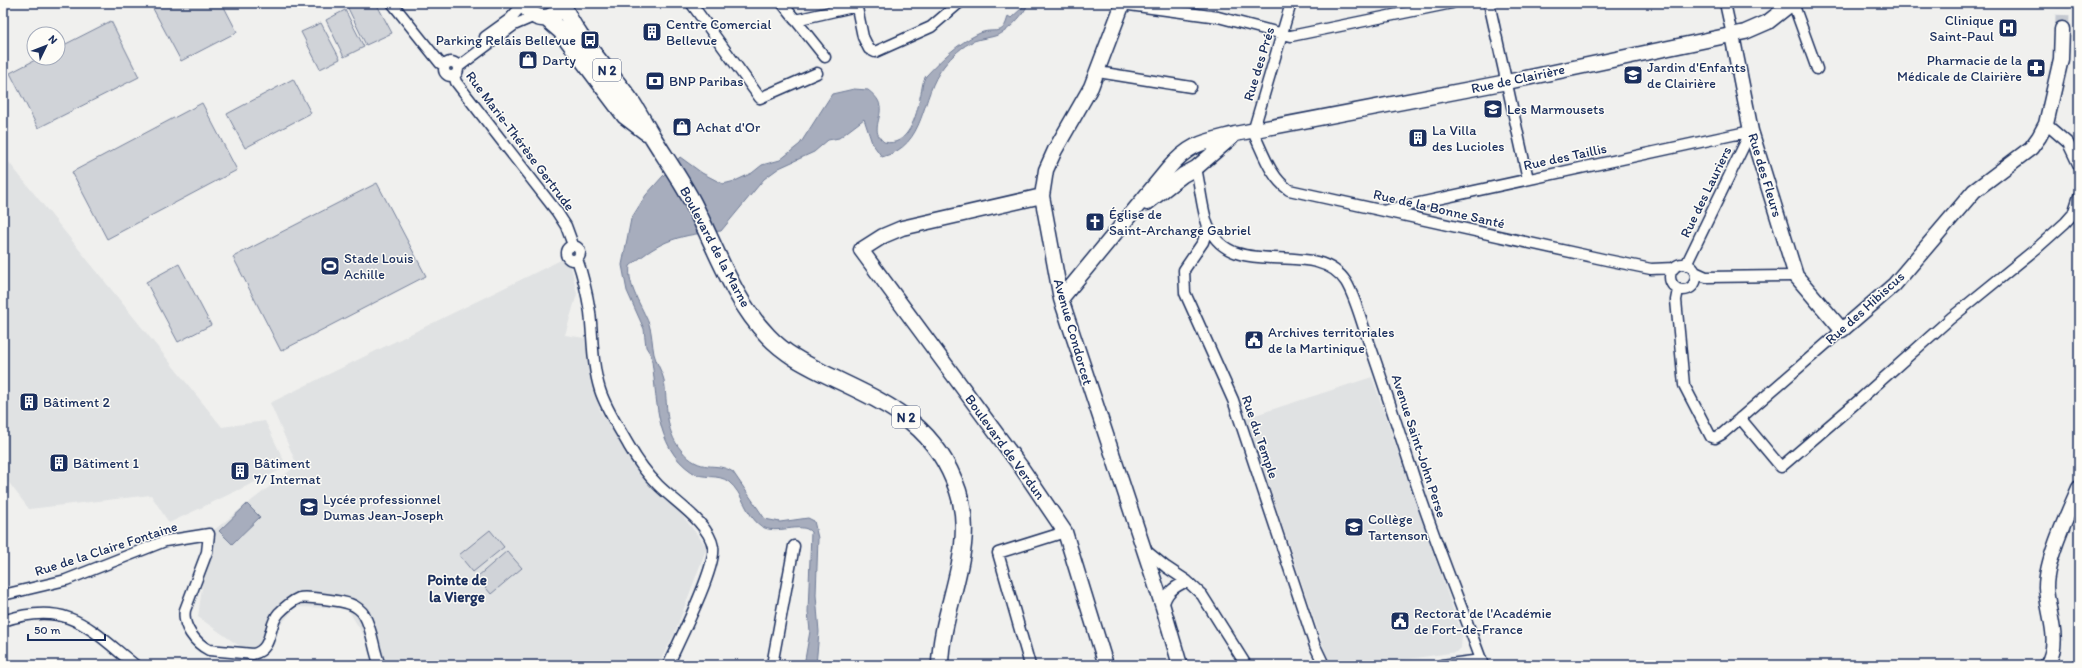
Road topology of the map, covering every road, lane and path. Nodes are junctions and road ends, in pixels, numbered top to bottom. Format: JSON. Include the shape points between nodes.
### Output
{"nodes":[{"id":1,"x":392,"y":3,"type":"edge"},
{"id":2,"x":524,"y":3,"type":"edge"},
{"id":3,"x":563,"y":3,"type":"edge"},
{"id":4,"x":691,"y":3,"type":"edge"},
{"id":5,"x":782,"y":3,"type":"edge"},
{"id":6,"x":959,"y":3,"type":"edge"},
{"id":7,"x":1122,"y":3,"type":"edge"},
{"id":8,"x":1291,"y":3,"type":"edge"},
{"id":9,"x":1452,"y":3,"type":"edge"},
{"id":10,"x":1489,"y":3,"type":"edge"},
{"id":11,"x":1725,"y":3,"type":"edge"},
{"id":12,"x":1792,"y":3,"type":"edge"},
{"id":13,"x":856,"y":5,"type":"edge"},
{"id":14,"x":541,"y":17,"type":"junction"},
{"id":15,"x":795,"y":20,"type":"junction"},
{"id":16,"x":2062,"y":29,"type":"tunnel mouth"},
{"id":17,"x":1283,"y":34,"type":"junction"},
{"id":18,"x":1732,"y":35,"type":"junction"},
{"id":19,"x":824,"y":57,"type":"dead end"},
{"id":20,"x":452,"y":67,"type":"junction"},
{"id":21,"x":1817,"y":69,"type":"dead end"},
{"id":22,"x":1098,"y":72,"type":"junction"},
{"id":23,"x":817,"y":73,"type":"dead end"},
{"id":24,"x":1507,"y":82,"type":"junction"},
{"id":25,"x":1192,"y":87,"type":"dead end"},
{"id":26,"x":2046,"y":124,"type":"junction"},
{"id":27,"x":1751,"y":131,"type":"junction"},
{"id":28,"x":1253,"y":132,"type":"junction"},
{"id":29,"x":1236,"y":134,"type":"junction"},
{"id":30,"x":652,"y":137,"type":"junction"},
{"id":31,"x":1212,"y":140,"type":"junction"},
{"id":32,"x":2079,"y":166,"type":"edge"},
{"id":33,"x":1196,"y":168,"type":"junction"},
{"id":34,"x":1168,"y":169,"type":"junction"},
{"id":35,"x":1528,"y":179,"type":"junction"},
{"id":36,"x":1042,"y":196,"type":"junction"},
{"id":37,"x":2079,"y":196,"type":"edge"},
{"id":38,"x":1134,"y":211,"type":"junction"},
{"id":39,"x":1385,"y":211,"type":"junction"},
{"id":40,"x":1208,"y":226,"type":"junction"},
{"id":41,"x":1686,"y":265,"type":"junction"},
{"id":42,"x":1674,"y":268,"type":"junction"},
{"id":43,"x":1651,"y":269,"type":"junction"},
{"id":44,"x":1695,"y":272,"type":"junction"},
{"id":45,"x":1796,"y":276,"type":"junction"},
{"id":46,"x":1706,"y":277,"type":"junction"},
{"id":47,"x":1694,"y":284,"type":"junction"},
{"id":48,"x":1675,"y":286,"type":"junction"},
{"id":49,"x":1061,"y":299,"type":"junction"},
{"id":50,"x":1842,"y":330,"type":"junction"},
{"id":51,"x":1740,"y":418,"type":"junction"},
{"id":52,"x":2079,"y":488,"type":"edge"},
{"id":53,"x":1065,"y":532,"type":"junction"},
{"id":54,"x":794,"y":546,"type":"dead end"},
{"id":55,"x":1143,"y":547,"type":"junction"},
{"id":56,"x":1187,"y":581,"type":"junction"},
{"id":57,"x":3,"y":595,"type":"edge"},
{"id":58,"x":1163,"y":607,"type":"junction"},
{"id":59,"x":3,"y":621,"type":"edge"},
{"id":60,"x":1482,"y":662,"type":"edge"},
{"id":61,"x":135,"y":665,"type":"edge"},
{"id":62,"x":380,"y":665,"type":"edge"},
{"id":63,"x":668,"y":665,"type":"edge"},
{"id":64,"x":772,"y":665,"type":"edge"},
{"id":65,"x":940,"y":665,"type":"edge"},
{"id":66,"x":1030,"y":665,"type":"edge"},
{"id":67,"x":1106,"y":665,"type":"edge"},
{"id":68,"x":1180,"y":665,"type":"edge"},
{"id":69,"x":1246,"y":665,"type":"edge"},
{"id":70,"x":1324,"y":665,"type":"edge"},
{"id":71,"x":1442,"y":665,"type":"edge"},
{"id":72,"x":2047,"y":665,"type":"edge"}],
"edges":[{"from":1,"to":20,"type":"street","name":"Rue Marie-Thérèse Gertrude","via":[[440,63]]},
{"from":2,"to":14,"type":"main road","name":"Boulevard de la Marne","via":[[530,13]]},
{"from":2,"to":20,"type":"street","name":"Rue Marie-Thérèse Gertrude","via":[[510,19]]},
{"from":3,"to":14,"type":"main road","via":[[557,13]]},
{"from":3,"to":30,"type":"main road","name":"Boulevard de la Marne","number":"N 2","via":[[571,22],[634,104]]},
{"from":4,"to":23,"type":"street","via":[[760,98]]},
{"from":5,"to":15,"type":"street"},
{"from":6,"to":13,"type":"street","via":[[931,27],[875,52],[870,49],[863,36]]},
{"from":7,"to":17,"type":"street","via":[[1218,17]]},
{"from":7,"to":22,"type":"main road","name":"Avenue Condorcet"},
{"from":8,"to":17,"type":"street","name":"Rue des Prés"},
{"from":9,"to":17,"type":"street","via":[[1291,36]]},
{"from":10,"to":24,"type":"street"},
{"from":11,"to":18,"type":"street","name":"Rue des Fleurs"},
{"from":12,"to":18,"type":"main road","name":"Rue de Clairière","via":[[1763,24]]},
{"from":12,"to":21,"type":"street"},
{"from":13,"to":15,"type":"street"},
{"from":14,"to":20,"type":"street","name":"Rue Marie-Thérèse Gertrude","via":[[514,25]]},
{"from":14,"to":30,"type":"main road","name":"Boulevard de la Marne","number":"N 2","via":[[561,31],[625,116]]},
{"from":15,"to":19,"type":"street"},
{"from":16,"to":26,"type":"main road","name":"Rue des Hibiscus","via":[[2061,59]]},
{"from":17,"to":28,"type":"street","name":"Rue des Prés"},
{"from":18,"to":24,"type":"main road","name":"Rue de Clairière"},
{"from":18,"to":27,"type":"main road","name":"Rue des Fleurs"},
{"from":20,"to":63,"type":"street","name":"Rue Marie-Thérèse Gertrude","via":[[461,89],[566,226],[573,245],[568,248],[566,254],[570,260],[577,259],[584,279],[595,368],[600,390],[609,411],[638,461],[673,501],[710,535],[714,549],[704,586]]},
{"from":22,"to":25,"type":"street"},
{"from":22,"to":36,"type":"main road","name":"Avenue Condorcet","via":[[1055,150],[1046,170]]},
{"from":24,"to":28,"type":"main road","name":"Rue de Clairière"},
{"from":24,"to":35,"type":"street"},
{"from":26,"to":32,"type":"street","via":[[2068,143]]},
{"from":26,"to":50,"type":"main road","name":"Rue des Hibiscus","via":[[2031,148],[1974,191],[1894,285]]},
{"from":27,"to":35,"type":"street","name":"Rue des Taillis"},
{"from":27,"to":41,"type":"street","name":"Rue des Lauriers"},
{"from":27,"to":45,"type":"main road","name":"Rue des Fleurs"},
{"from":28,"to":29,"type":"main road","name":"Rue de Clairière"},
{"from":28,"to":39,"type":"street","name":"Rue de la Bonne Santé","via":[[1271,171],[1289,190]]},
{"from":29,"to":31,"type":"main road","name":"Rue de Clairière"},
{"from":29,"to":33,"type":"main road","name":"Rue de Clairière"},
{"from":30,"to":65,"type":"main road","name":"Boulevard de la Marne","number":"N 2","via":[[670,162],[692,202],[745,307],[768,337],[800,361],[888,405],[904,416],[923,432],[947,462],[959,492],[964,519],[964,541],[962,559],[940,646]]},
{"from":31,"to":33,"type":"main road","via":[[1203,150]]},
{"from":31,"to":34,"type":"main road","name":"Rue de Clairière","via":[[1185,150]]},
{"from":33,"to":34,"type":"main road"},
{"from":33,"to":38,"type":"main road","name":"Rue de Clairière","via":[[1183,174]]},
{"from":33,"to":40,"type":"street","name":"Avenue Saint-John Perse"},
{"from":34,"to":38,"type":"main road","name":"Rue de Clairière"},
{"from":35,"to":39,"type":"street","name":"Rue des Taillis"},
{"from":36,"to":49,"type":"main road","name":"Avenue Condorcet"},
{"from":36,"to":53,"type":"main road","name":"Boulevard de Verdun","via":[[902,228],[861,250],[1021,466]]},
{"from":37,"to":51,"type":"street","via":[[2073,214],[2065,223],[1951,318],[1781,467]]},
{"from":38,"to":49,"type":"main road","name":"Rue de Clairière"},
{"from":39,"to":43,"type":"street","name":"Rue de la Bonne Santé"},
{"from":40,"to":60,"type":"street","name":"Avenue Saint-John Perse","via":[[1217,240],[1234,253],[1243,256],[1306,260],[1326,267],[1345,281],[1384,382],[1433,533]]},
{"from":40,"to":70,"type":"street","name":"Rue du Temple","via":[[1203,242],[1184,270],[1184,293],[1233,400],[1315,646]]},
{"from":41,"to":42,"type":"street","via":[[1681,264]]},
{"from":41,"to":44,"type":"street"},
{"from":42,"to":43,"type":"street","name":"Rue de la Bonne Santé"},
{"from":42,"to":48,"type":"street","via":[[1670,275]]},
{"from":43,"to":48,"type":"street","name":"Rue de la Bonne Santé"},
{"from":44,"to":46,"type":"street"},
{"from":44,"to":47,"type":"street"},
{"from":45,"to":46,"type":"street"},
{"from":45,"to":50,"type":"main road","name":"Rue des Fleurs"},
{"from":46,"to":47,"type":"street"},
{"from":47,"to":48,"type":"street","via":[[1689,290]]},
{"from":48,"to":51,"type":"street","name":"Rue des Hibiscus","via":[[1684,385],[1692,403],[1711,437],[1719,436]]},
{"from":49,"to":55,"type":"main road","name":"Avenue Condorcet"},
{"from":50,"to":51,"type":"street","name":"Rue des Hibiscus"},
{"from":52,"to":72,"type":"main road","via":[[2048,572],[2046,587],[2054,648]]},
{"from":53,"to":66,"type":"street","via":[[998,553]]},
{"from":53,"to":67,"type":"main road","name":"Boulevard de Verdun"},
{"from":54,"to":64,"type":"street"},
{"from":55,"to":56,"type":"street"},
{"from":55,"to":58,"type":"main road","name":"Avenue Condorcet"},
{"from":56,"to":58,"type":"street","via":[[1170,591]]},
{"from":56,"to":69,"type":"street","via":[[1202,595]]},
{"from":57,"to":62,"type":"street","name":"Rue de la Claire Fontaine","via":[[66,580],[166,542],[209,534],[207,552],[184,617],[192,634],[203,646],[209,650],[253,654],[259,652],[268,642],[276,617],[293,601],[302,598],[342,602],[359,609],[367,621]]},
{"from":58,"to":68,"type":"main road","name":"Avenue Condorcet"},
{"from":59,"to":61,"type":"street","via":[[36,613],[52,613],[67,617],[85,625]]},
{"from":60,"to":71,"type":"street"}]}
